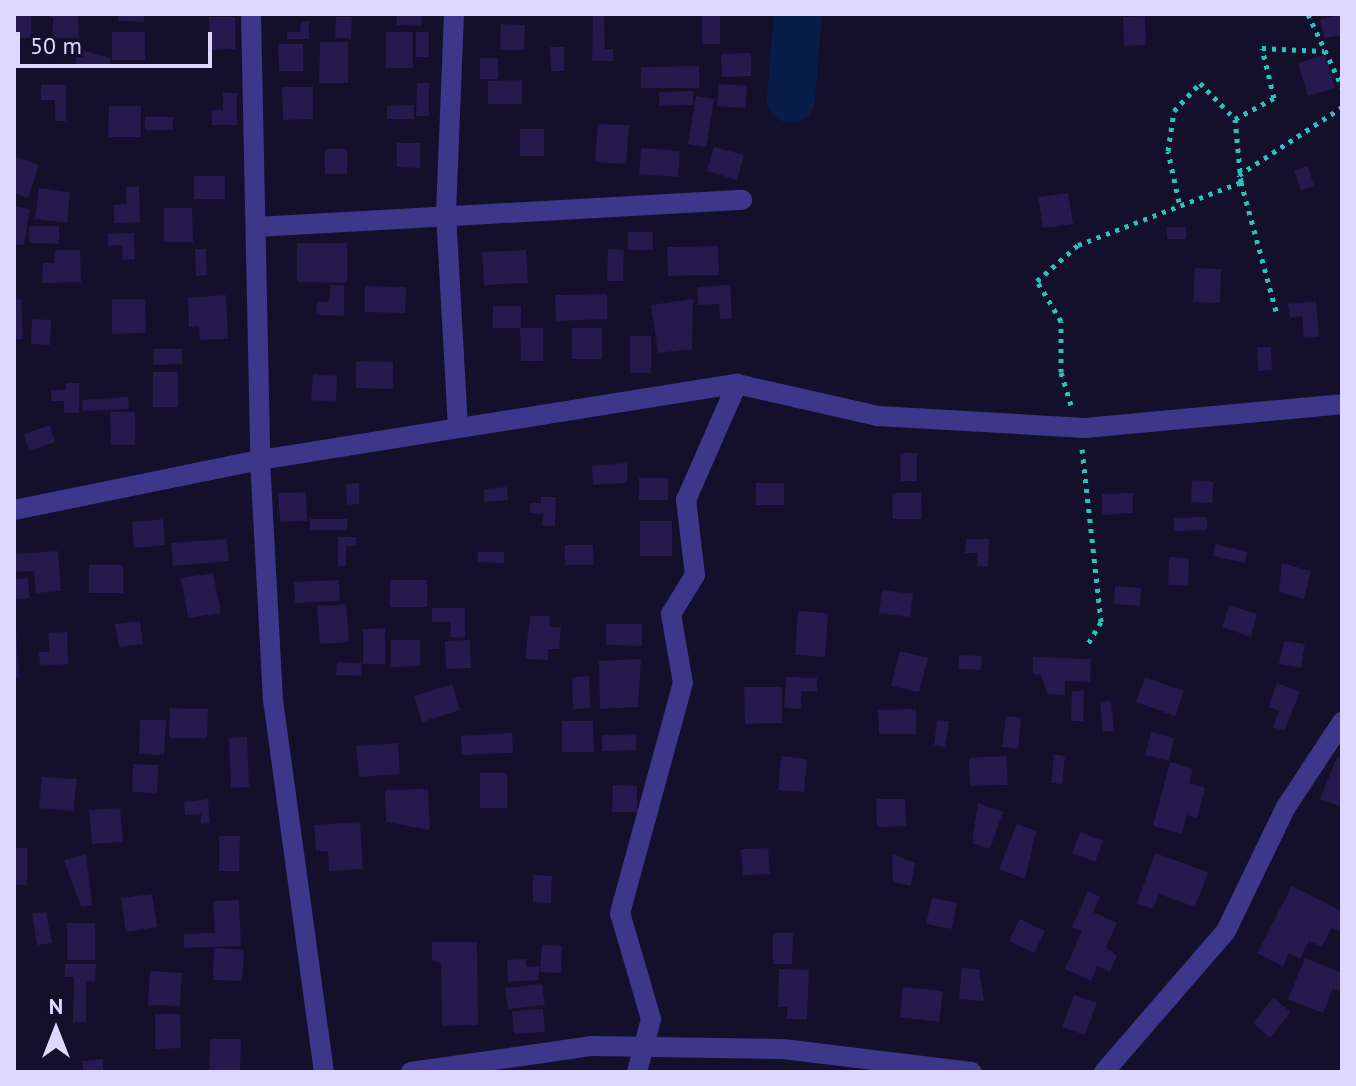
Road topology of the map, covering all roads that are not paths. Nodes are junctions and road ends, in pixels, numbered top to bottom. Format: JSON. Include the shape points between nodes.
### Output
{"nodes":[{"id":1,"x":251,"y":14,"type":"edge"},
{"id":2,"x":454,"y":14,"type":"edge"},
{"id":3,"x":742,"y":200,"type":"dead end"},
{"id":4,"x":446,"y":213,"type":"junction"},
{"id":5,"x":256,"y":227,"type":"junction"},
{"id":6,"x":737,"y":384,"type":"junction"},
{"id":7,"x":1342,"y":404,"type":"edge"},
{"id":8,"x":458,"y":426,"type":"junction"},
{"id":9,"x":260,"y":460,"type":"junction"},
{"id":10,"x":14,"y":510,"type":"edge"},
{"id":11,"x":1342,"y":722,"type":"edge"},
{"id":12,"x":646,"y":1047,"type":"junction"},
{"id":13,"x":324,"y":1072,"type":"edge"},
{"id":14,"x":411,"y":1072,"type":"edge"},
{"id":15,"x":637,"y":1072,"type":"edge"},
{"id":16,"x":972,"y":1072,"type":"edge"},
{"id":17,"x":1104,"y":1072,"type":"edge"}],
"edges":[{"from":1,"to":5,"type":"street"},
{"from":2,"to":4,"type":"street"},
{"from":3,"to":4,"type":"street"},
{"from":4,"to":5,"type":"street"},
{"from":4,"to":8,"type":"street"},
{"from":5,"to":9,"type":"street"},
{"from":6,"to":7,"type":"street","via":[[878,416],[1077,428]]},
{"from":6,"to":8,"type":"street"},
{"from":6,"to":12,"type":"street","via":[[686,500],[695,575],[671,614],[683,683],[620,913],[651,1019]]},
{"from":8,"to":9,"type":"street"},
{"from":9,"to":10,"type":"street"},
{"from":9,"to":13,"type":"street","via":[[273,700]]},
{"from":11,"to":17,"type":"street","via":[[1286,807],[1226,931]]},
{"from":12,"to":14,"type":"street","via":[[592,1046]]},
{"from":12,"to":15,"type":"street"},
{"from":12,"to":16,"type":"street","via":[[783,1049]]}]}
